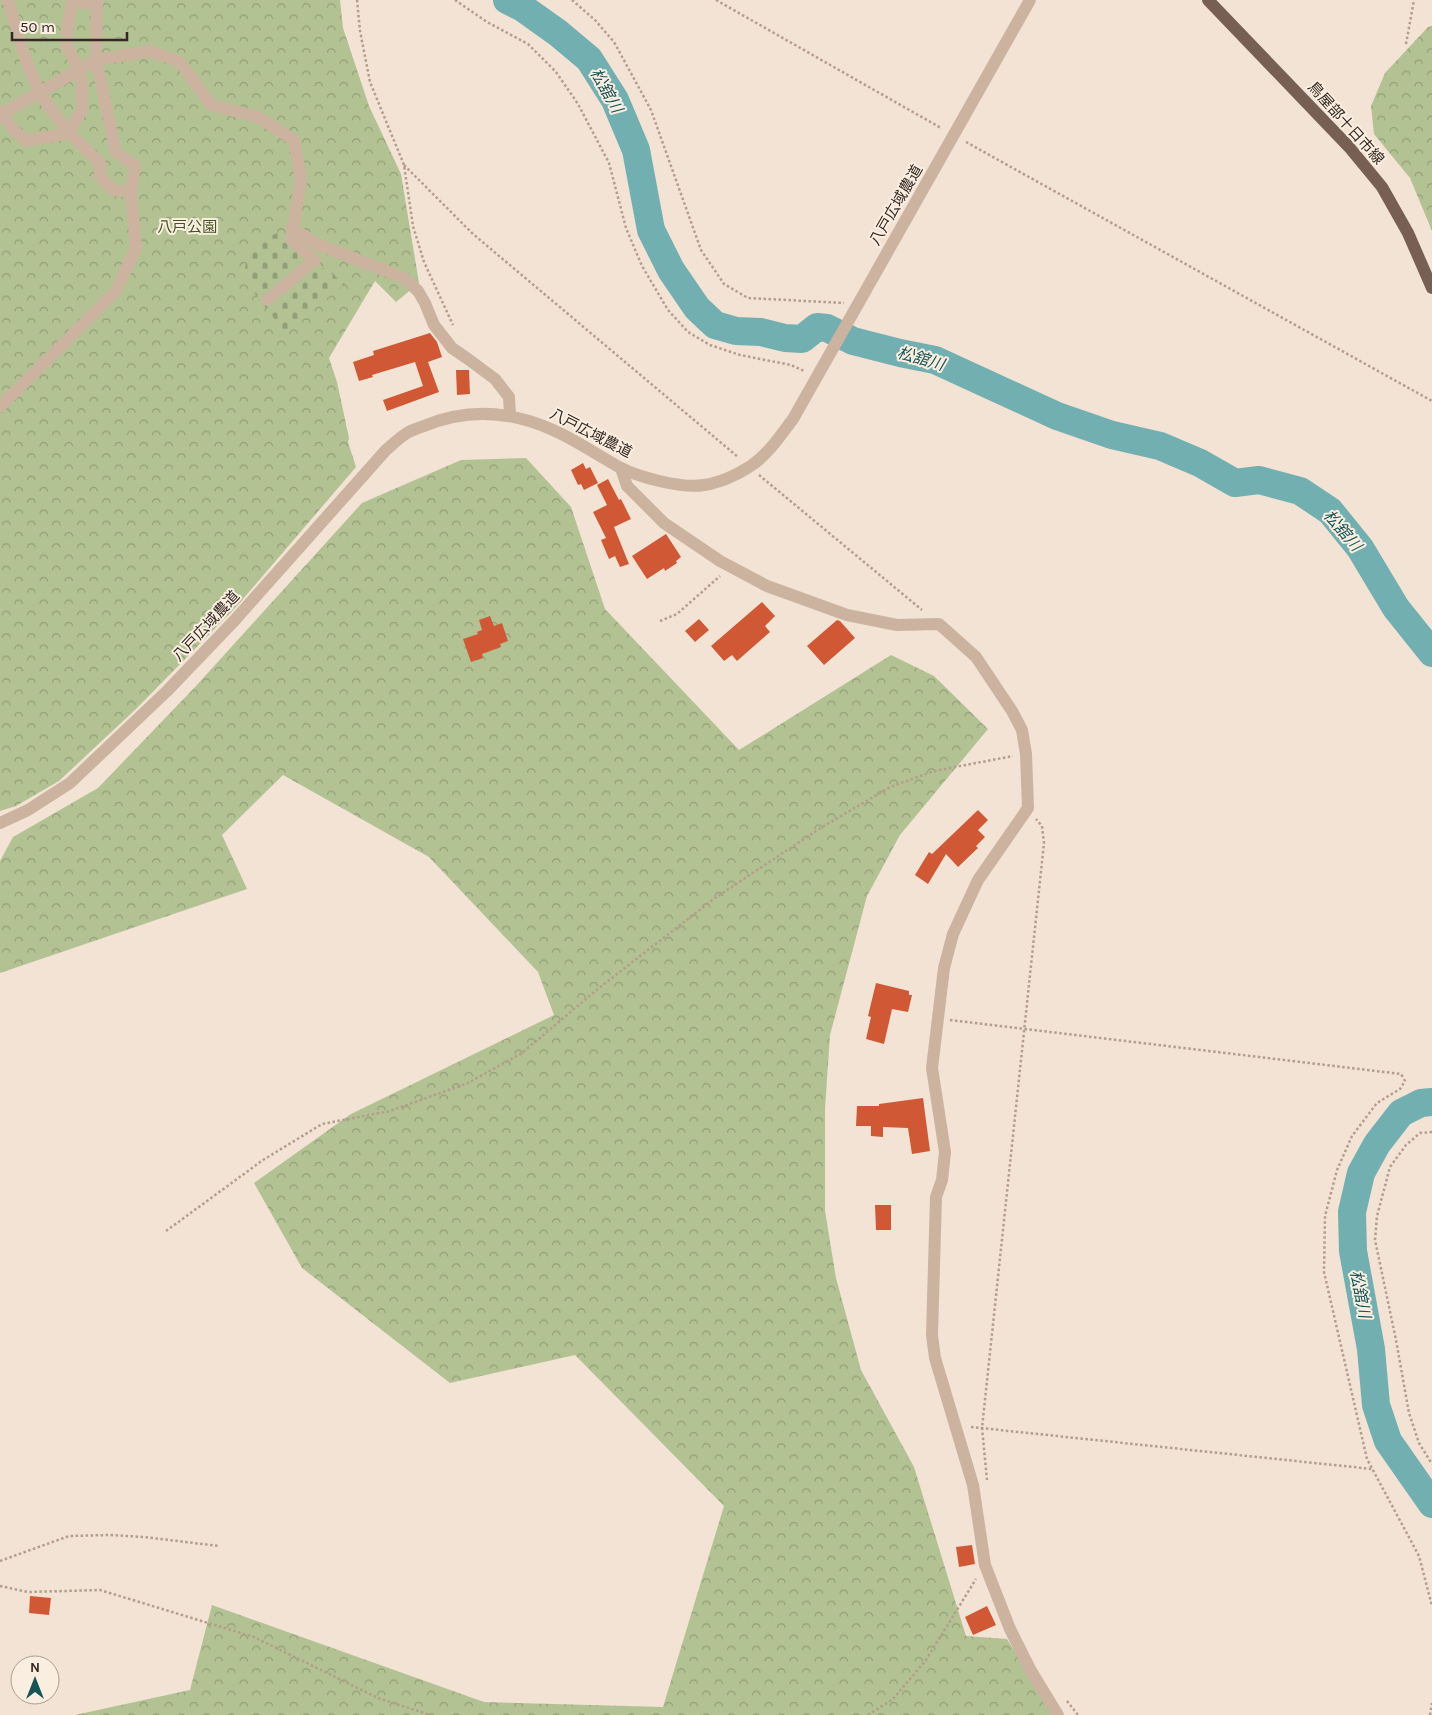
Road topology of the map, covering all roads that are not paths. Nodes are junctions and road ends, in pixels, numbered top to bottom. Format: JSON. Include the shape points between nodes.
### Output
{"nodes":[{"id":1,"x":8,"y":0,"type":"edge"},
{"id":2,"x":1030,"y":0,"type":"edge"},
{"id":3,"x":1208,"y":0,"type":"edge"},
{"id":4,"x":72,"y":1,"type":"edge"},
{"id":5,"x":97,"y":2,"type":"edge"},
{"id":6,"x":96,"y":60,"type":"junction"},
{"id":7,"x":79,"y":70,"type":"junction"},
{"id":8,"x":40,"y":92,"type":"junction"},
{"id":9,"x":0,"y":114,"type":"edge"},
{"id":10,"x":68,"y":133,"type":"junction"},
{"id":11,"x":116,"y":152,"type":"junction"},
{"id":12,"x":100,"y":163,"type":"junction"},
{"id":13,"x":131,"y":192,"type":"junction"},
{"id":14,"x":292,"y":228,"type":"junction"},
{"id":15,"x":1432,"y":288,"type":"edge"},
{"id":16,"x":266,"y":300,"type":"dead end"},
{"id":17,"x":0,"y":407,"type":"edge"},
{"id":18,"x":510,"y":415,"type":"junction"},
{"id":19,"x":621,"y":468,"type":"junction"},
{"id":20,"x":0,"y":823,"type":"edge"},
{"id":21,"x":1058,"y":1715,"type":"edge"}],
"edges":[{"from":1,"to":8,"type":"street"},
{"from":2,"to":19,"type":"street","name":"八戸広域農道","via":[[793,419],[766,453],[749,467],[703,485],[677,484]]},
{"from":3,"to":15,"type":"main road","name":"鳥屋部十日市線","via":[[1343,140],[1382,187],[1408,233]]},
{"from":4,"to":5,"type":"street"},
{"from":4,"to":7,"type":"street","via":[[67,46]]},
{"from":5,"to":6,"type":"street"},
{"from":6,"to":7,"type":"street"},
{"from":6,"to":11,"type":"street"},
{"from":6,"to":14,"type":"street","via":[[150,51],[180,62],[211,105],[258,116],[294,140],[301,180]]},
{"from":7,"to":8,"type":"street"},
{"from":7,"to":10,"type":"street","via":[[82,110]]},
{"from":8,"to":9,"type":"street"},
{"from":8,"to":10,"type":"street"},
{"from":9,"to":10,"type":"street","via":[[26,142]]},
{"from":10,"to":12,"type":"street"},
{"from":11,"to":12,"type":"street"},
{"from":11,"to":13,"type":"street","via":[[135,166]]},
{"from":12,"to":13,"type":"street","via":[[100,177],[113,190]]},
{"from":13,"to":17,"type":"street","via":[[136,248],[116,291]]},
{"from":14,"to":16,"type":"street","via":[[291,240],[314,260]]},
{"from":14,"to":18,"type":"street","via":[[317,244],[404,278],[418,291],[434,326],[452,348],[495,379],[508,397]]},
{"from":18,"to":19,"type":"street","name":"八戸広域農道","via":[[554,430]]},
{"from":18,"to":20,"type":"street","name":"八戸広域農道","via":[[479,413],[437,420],[407,433],[386,450],[234,621],[167,691],[70,783],[28,810]]},
{"from":19,"to":21,"type":"street","via":[[627,486],[664,523],[767,586],[847,615],[897,625],[939,624],[976,657],[1022,730],[1028,808],[978,880],[953,934],[936,1018],[932,1068],[945,1152],[942,1180],[936,1197],[932,1335],[935,1358],[973,1485],[985,1565],[1010,1629]]}]}
